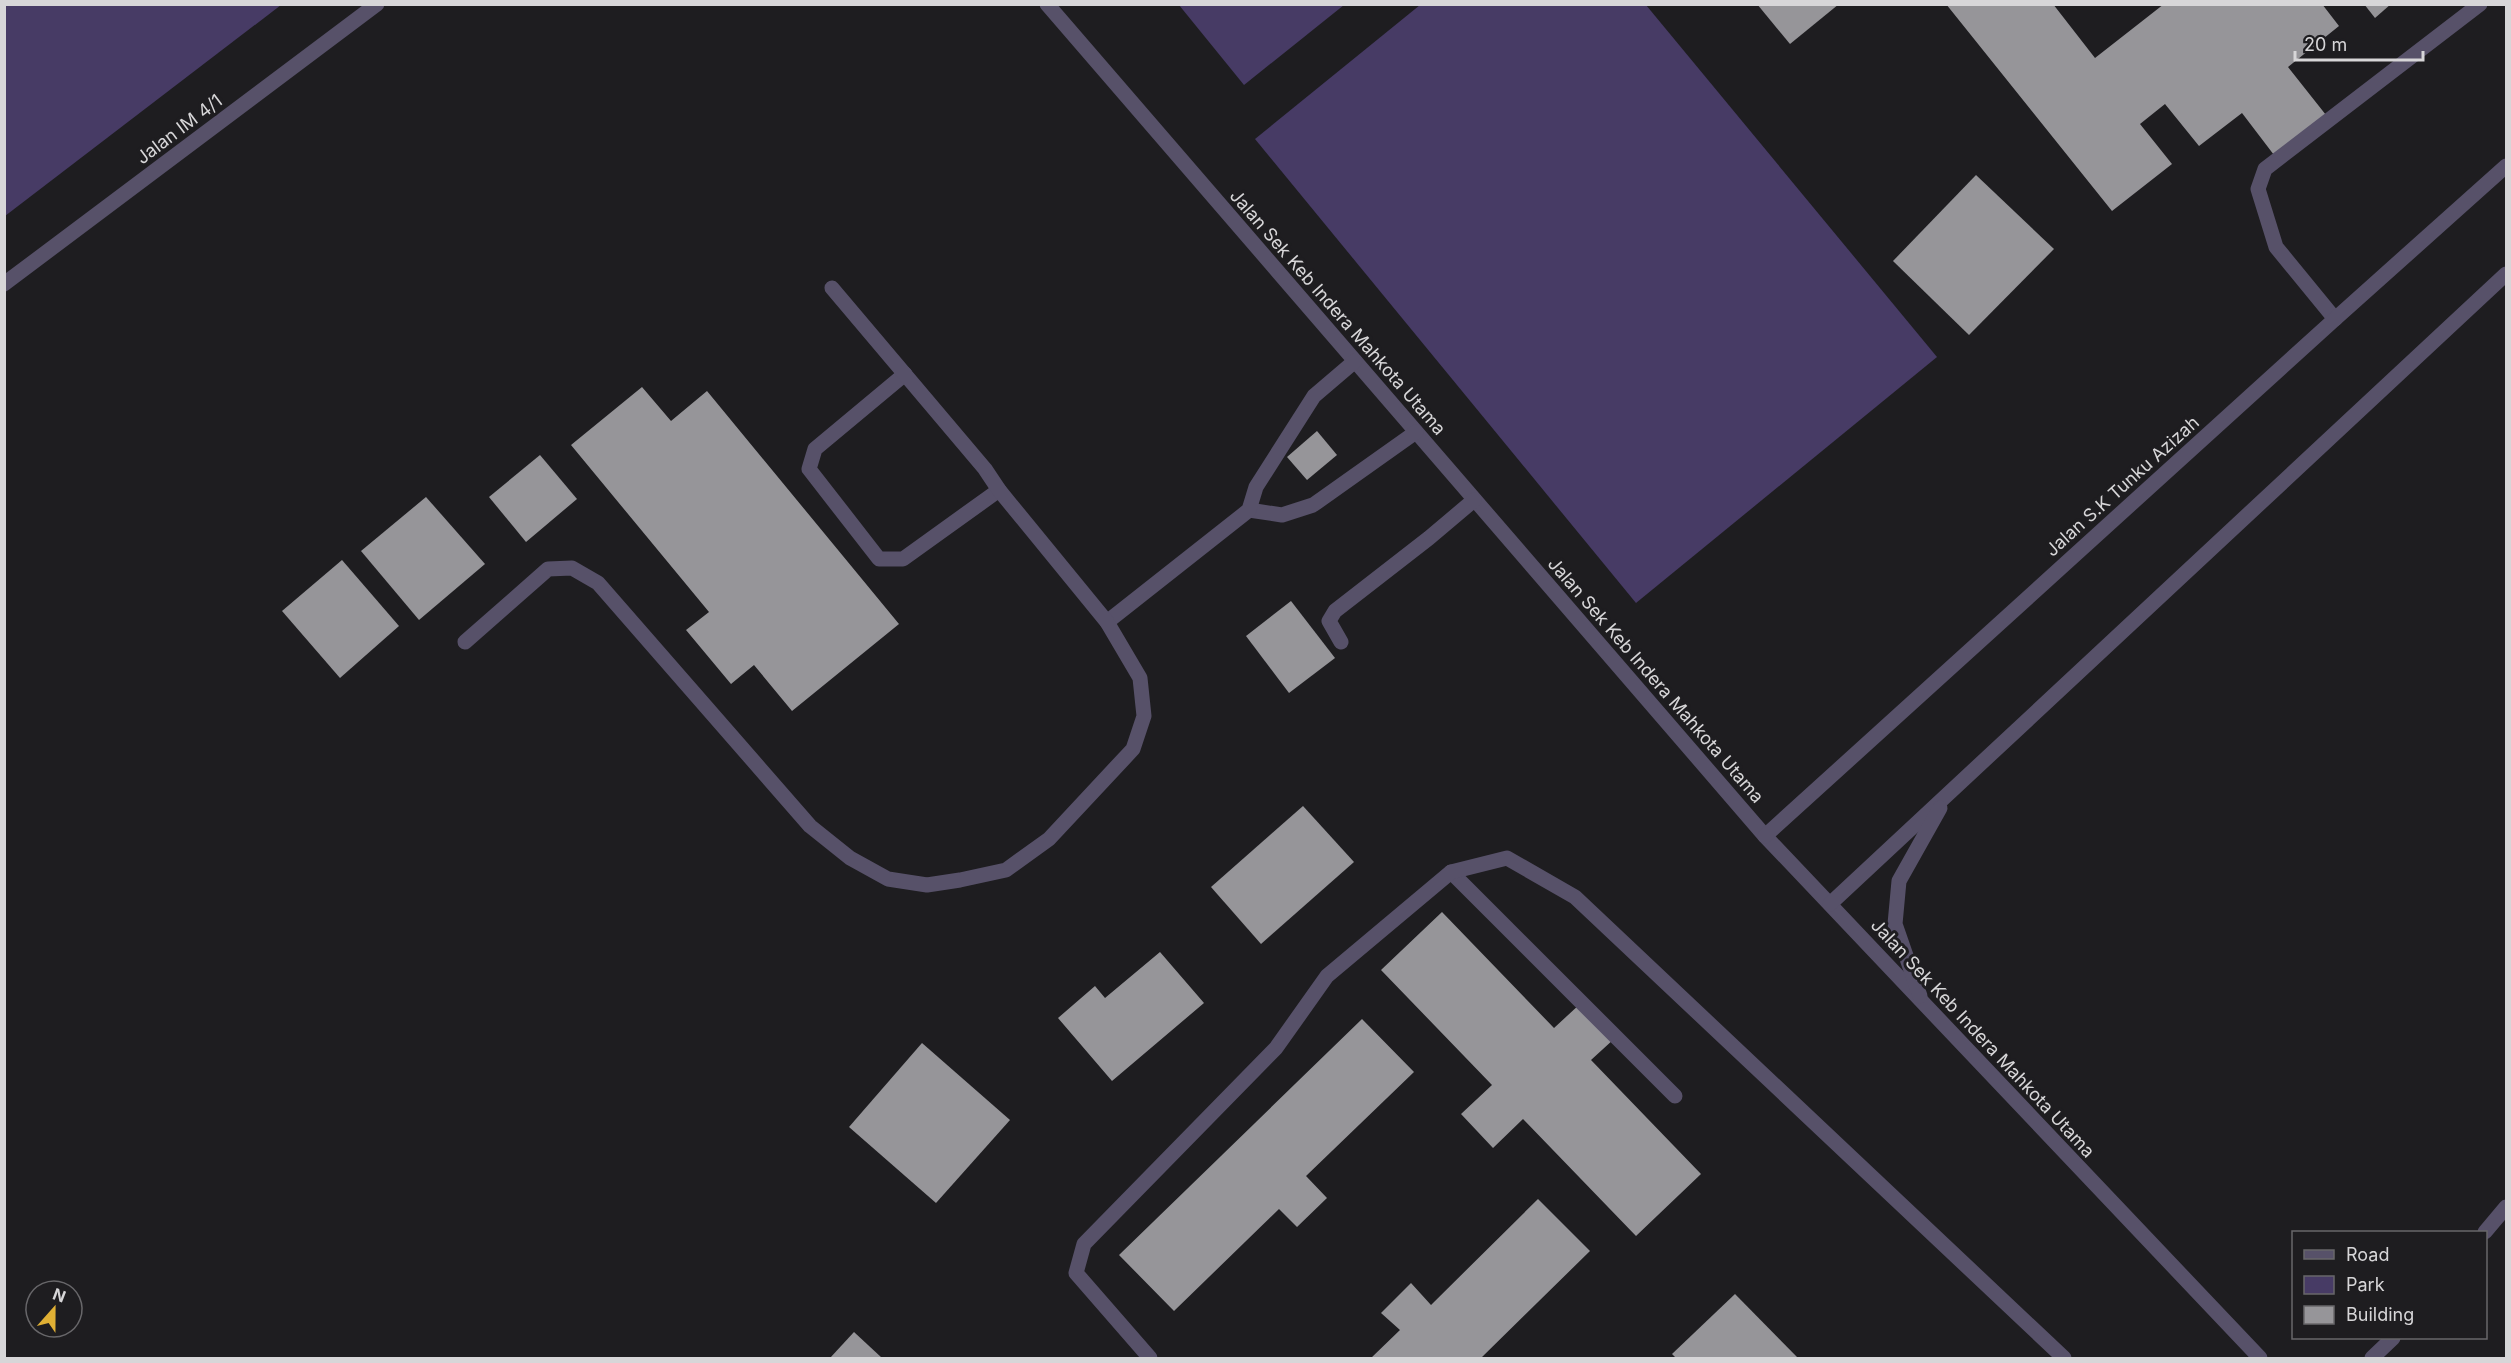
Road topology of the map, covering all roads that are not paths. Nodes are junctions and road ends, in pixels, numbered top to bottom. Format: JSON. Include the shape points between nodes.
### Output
{"nodes":[{"id":1,"x":377,"y":4,"type":"edge"},
{"id":2,"x":1047,"y":4,"type":"edge"},
{"id":3,"x":2480,"y":4,"type":"edge"},
{"id":4,"x":2506,"y":166,"type":"edge"},
{"id":5,"x":2506,"y":274,"type":"edge"},
{"id":6,"x":4,"y":284,"type":"edge"},
{"id":7,"x":832,"y":288,"type":"dead end"},
{"id":8,"x":2335,"y":319,"type":"junction"},
{"id":9,"x":1355,"y":361,"type":"junction"},
{"id":10,"x":905,"y":374,"type":"junction"},
{"id":11,"x":1416,"y":432,"type":"junction"},
{"id":12,"x":999,"y":490,"type":"junction"},
{"id":13,"x":1474,"y":500,"type":"junction"},
{"id":14,"x":1249,"y":510,"type":"junction"},
{"id":15,"x":1107,"y":622,"type":"junction"},
{"id":16,"x":465,"y":642,"type":"dead end"},
{"id":17,"x":1341,"y":642,"type":"dead end"},
{"id":18,"x":1947,"y":794,"type":"junction"},
{"id":19,"x":1765,"y":836,"type":"junction"},
{"id":20,"x":1451,"y":872,"type":"junction"},
{"id":21,"x":1830,"y":904,"type":"junction"},
{"id":22,"x":1922,"y":1001,"type":"junction"},
{"id":23,"x":1675,"y":1096,"type":"dead end"},
{"id":24,"x":2506,"y":1207,"type":"edge"},
{"id":25,"x":2487,"y":1231,"type":"edge"},
{"id":26,"x":2392,"y":1339,"type":"edge"},
{"id":27,"x":1150,"y":1359,"type":"edge"},
{"id":28,"x":2064,"y":1359,"type":"edge"},
{"id":29,"x":2259,"y":1359,"type":"edge"},
{"id":30,"x":2372,"y":1359,"type":"edge"}],
"edges":[{"from":1,"to":6,"type":"street","name":"Jalan IM 4/1"},
{"from":2,"to":9,"type":"street","name":"Jalan Sek Keb Indera Mahkota Utama"},
{"from":3,"to":8,"type":"street","via":[[2265,169],[2258,189],[2276,247]]},
{"from":4,"to":8,"type":"street","name":"Jalan S.K Tunku Azizah"},
{"from":5,"to":18,"type":"street"},
{"from":7,"to":10,"type":"street"},
{"from":8,"to":19,"type":"street","name":"Jalan S.K Tunku Azizah"},
{"from":9,"to":11,"type":"street","name":"Jalan Sek Keb Indera Mahkota Utama"},
{"from":9,"to":14,"type":"street","via":[[1314,396],[1256,487]]},
{"from":10,"to":12,"type":"street"},
{"from":10,"to":12,"type":"street","via":[[815,449],[809,469],[879,559],[903,559]]},
{"from":11,"to":13,"type":"street","name":"Jalan Sek Keb Indera Mahkota Utama"},
{"from":11,"to":14,"type":"street","via":[[1313,505],[1282,515]]},
{"from":12,"to":15,"type":"street"},
{"from":13,"to":17,"type":"street","via":[[1335,611],[1329,621]]},
{"from":13,"to":19,"type":"street","name":"Jalan Sek Keb Indera Mahkota Utama"},
{"from":14,"to":15,"type":"street"},
{"from":15,"to":16,"type":"street","via":[[1140,678],[1144,716],[1133,749],[1049,839],[1006,870],[927,885],[888,879],[850,858],[810,826],[598,583],[572,568],[548,569]]},
{"from":18,"to":21,"type":"street"},
{"from":18,"to":22,"type":"street","via":[[1899,881],[1895,924]]},
{"from":19,"to":21,"type":"street","name":"Jalan Sek Keb Indera Mahkota Utama"},
{"from":20,"to":23,"type":"street"},
{"from":20,"to":27,"type":"street","via":[[1328,976],[1276,1048],[1084,1244],[1076,1273]]},
{"from":20,"to":28,"type":"street","via":[[1507,858],[1575,897]]},
{"from":21,"to":22,"type":"street","name":"Jalan Sek Keb Indera Mahkota Utama"},
{"from":22,"to":29,"type":"street","name":"Jalan Sek Keb Indera Mahkota Utama"},
{"from":24,"to":25,"type":"street"},
{"from":26,"to":30,"type":"street"}]}
